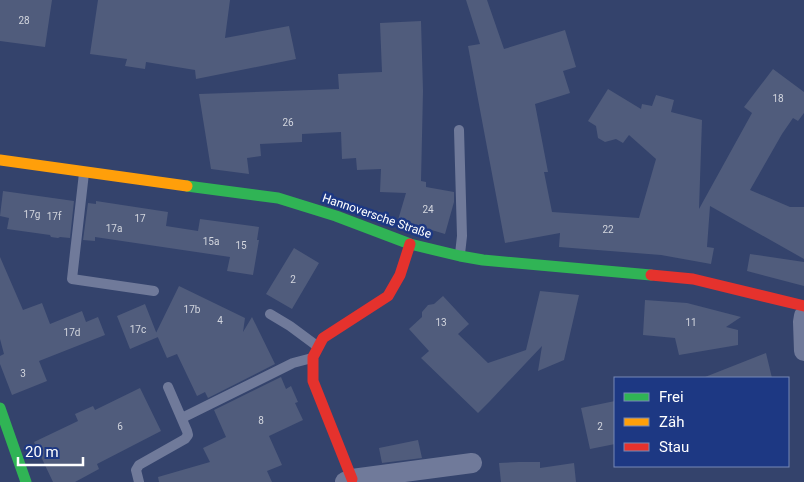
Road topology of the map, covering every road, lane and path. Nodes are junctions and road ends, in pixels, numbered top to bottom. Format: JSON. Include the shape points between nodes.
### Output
{"nodes":[{"id":1,"x":459,"y":130,"type":"dead end"},
{"id":2,"x":0,"y":160,"type":"edge"},
{"id":3,"x":84,"y":172,"type":"junction"},
{"id":4,"x":410,"y":244,"type":"junction"},
{"id":5,"x":460,"y":256,"type":"junction"},
{"id":6,"x":154,"y":291,"type":"dead end"},
{"id":7,"x":804,"y":306,"type":"edge"},
{"id":8,"x":270,"y":314,"type":"dead end"},
{"id":9,"x":804,"y":316,"type":"edge"},
{"id":10,"x":804,"y":350,"type":"edge"},
{"id":11,"x":315,"y":352,"type":"junction"},
{"id":12,"x":168,"y":387,"type":"dead end"},
{"id":13,"x":0,"y":408,"type":"edge"},
{"id":14,"x":182,"y":418,"type":"junction"},
{"id":15,"x":472,"y":463,"type":"dead end"},
{"id":16,"x":358,"y":480,"type":"edge"},
{"id":17,"x":26,"y":482,"type":"edge"},
{"id":18,"x":139,"y":482,"type":"edge"}],
"edges":[{"from":1,"to":5,"type":"lane"},
{"from":2,"to":3,"type":"street","name":"Hannoversche Straße"},
{"from":3,"to":4,"type":"street","name":"Hannoversche Straße","via":[[278,198]]},
{"from":3,"to":6,"type":"lane","via":[[72,279]]},
{"from":4,"to":5,"type":"street","name":"Hannoversche Straße"},
{"from":4,"to":11,"type":"street","via":[[400,275],[388,296],[323,338]]},
{"from":5,"to":7,"type":"street","name":"Hannoversche Straße","via":[[693,279]]},
{"from":8,"to":11,"type":"lane","via":[[290,326]]},
{"from":9,"to":10,"type":"street"},
{"from":11,"to":14,"type":"lane"},
{"from":11,"to":16,"type":"street","via":[[313,381]]},
{"from":12,"to":14,"type":"lane"},
{"from":13,"to":17,"type":"street"},
{"from":14,"to":18,"type":"lane","via":[[188,436],[139,465],[136,470]]},
{"from":15,"to":16,"type":"street"}]}
